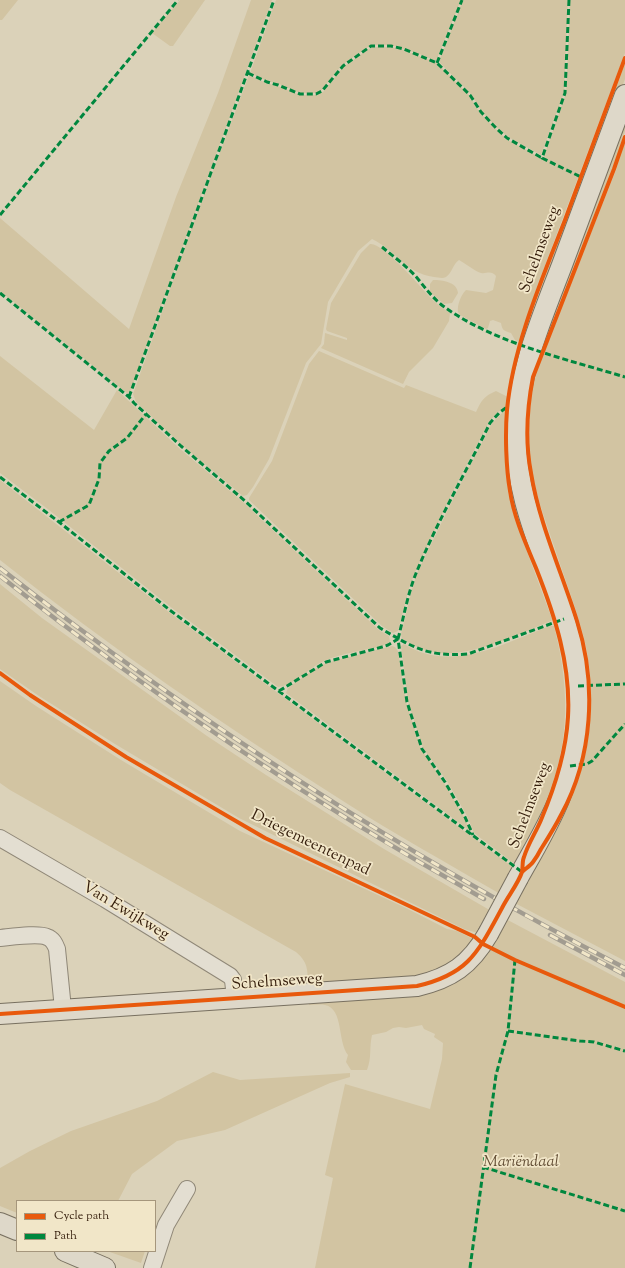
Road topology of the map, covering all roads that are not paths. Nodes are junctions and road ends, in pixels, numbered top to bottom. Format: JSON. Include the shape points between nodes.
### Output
{"nodes":[{"id":1,"x":625,"y":95,"type":"edge"},
{"id":2,"x":0,"y":838,"type":"edge"},
{"id":3,"x":0,"y":938,"type":"edge"},
{"id":4,"x":235,"y":998,"type":"junction"},
{"id":5,"x":63,"y":1009,"type":"junction"},
{"id":6,"x":0,"y":1014,"type":"edge"},
{"id":7,"x":187,"y":1189,"type":"dead end"},
{"id":8,"x":0,"y":1223,"type":"edge"},
{"id":9,"x":16,"y":1230,"type":"edge"},
{"id":10,"x":67,"y":1252,"type":"edge"},
{"id":11,"x":105,"y":1268,"type":"edge"},
{"id":12,"x":152,"y":1268,"type":"edge"}],
"edges":[{"from":1,"to":4,"type":"main road","name":"Schelmseweg","bridge":true,"via":[[531,348],[518,401],[516,440],[522,493],[573,650],[578,686],[576,735],[570,766],[556,806],[488,934],[473,957],[450,974],[434,982],[417,986]]},
{"from":2,"to":4,"type":"street","name":"Van Ewijkweg","via":[[230,976],[233,980]]},
{"from":3,"to":5,"type":"street","via":[[41,935],[49,937],[54,942],[57,949]]},
{"from":4,"to":5,"type":"main road","name":"Schelmseweg"},
{"from":5,"to":6,"type":"main road","name":"Schelmseweg"},
{"from":7,"to":12,"type":"street","via":[[166,1225]]},
{"from":8,"to":9,"type":"main road"},
{"from":10,"to":11,"type":"main road"}]}
